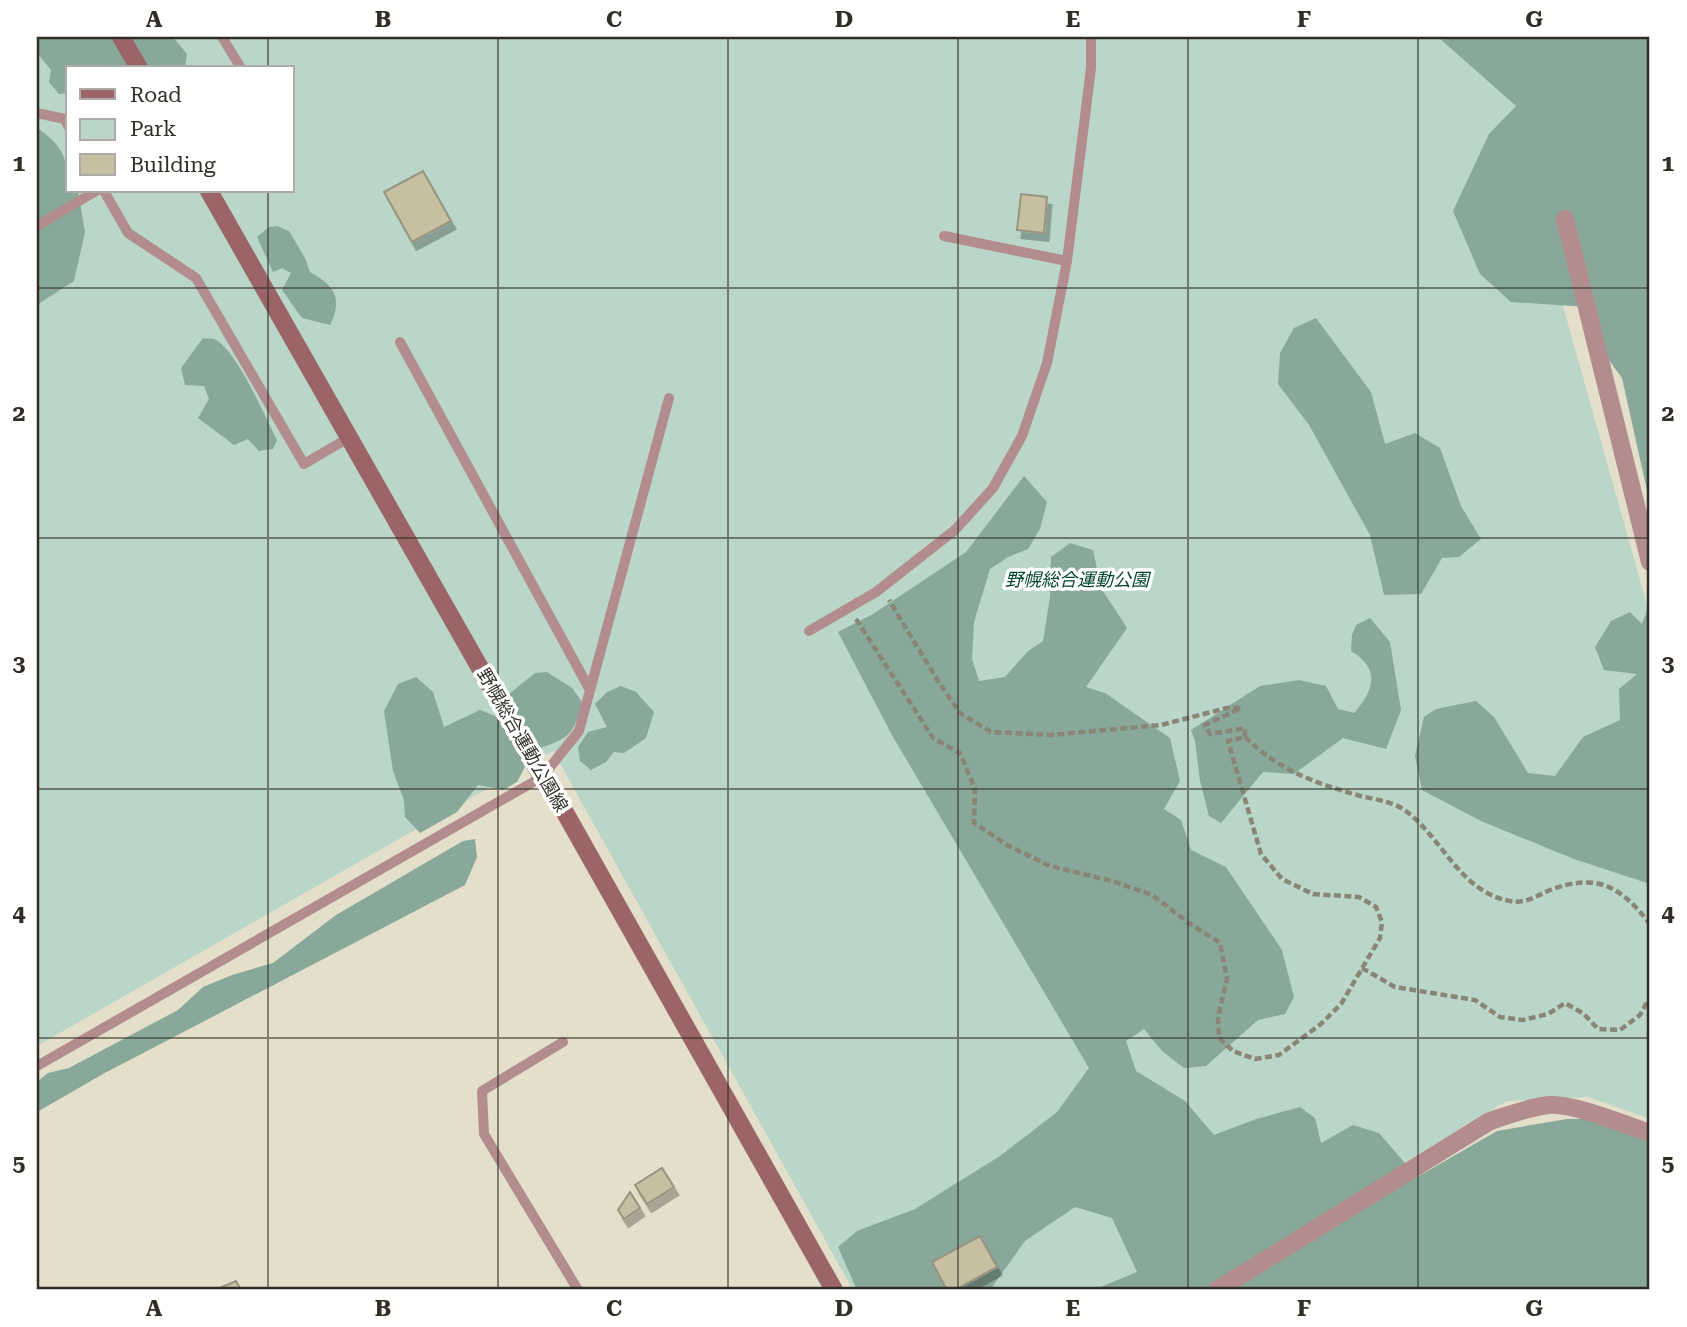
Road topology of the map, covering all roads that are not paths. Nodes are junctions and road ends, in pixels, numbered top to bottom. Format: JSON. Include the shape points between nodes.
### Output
{"nodes":[{"id":1,"x":121,"y":37,"type":"edge"},
{"id":2,"x":222,"y":37,"type":"edge"},
{"id":3,"x":1091,"y":37,"type":"edge"},
{"id":4,"x":138,"y":66,"type":"edge"},
{"id":5,"x":240,"y":66,"type":"edge"},
{"id":6,"x":37,"y":113,"type":"edge"},
{"id":7,"x":66,"y":122,"type":"edge"},
{"id":8,"x":94,"y":192,"type":"edge"},
{"id":9,"x":105,"y":192,"type":"edge"},
{"id":10,"x":210,"y":192,"type":"edge"},
{"id":11,"x":1565,"y":219,"type":"dead end"},
{"id":12,"x":37,"y":226,"type":"edge"},
{"id":13,"x":944,"y":236,"type":"dead end"},
{"id":14,"x":1067,"y":261,"type":"junction"},
{"id":15,"x":400,"y":342,"type":"dead end"},
{"id":16,"x":669,"y":398,"type":"dead end"},
{"id":17,"x":350,"y":437,"type":"junction"},
{"id":18,"x":1650,"y":562,"type":"edge"},
{"id":19,"x":809,"y":631,"type":"dead end"},
{"id":20,"x":590,"y":690,"type":"junction"},
{"id":21,"x":542,"y":777,"type":"junction"},
{"id":22,"x":563,"y":1042,"type":"dead end"},
{"id":23,"x":37,"y":1066,"type":"edge"},
{"id":24,"x":1650,"y":1133,"type":"edge"},
{"id":25,"x":578,"y":1290,"type":"edge"},
{"id":26,"x":834,"y":1290,"type":"edge"},
{"id":27,"x":1217,"y":1290,"type":"edge"}],
"edges":[{"from":1,"to":4,"type":"main road"},
{"from":2,"to":5,"type":"lane"},
{"from":3,"to":14,"type":"lane"},
{"from":6,"to":7,"type":"lane"},
{"from":8,"to":12,"type":"lane"},
{"from":9,"to":17,"type":"lane","via":[[128,233],[196,278],[304,464]]},
{"from":10,"to":17,"type":"main road","name":"野幌総合運動公園線"},
{"from":11,"to":18,"type":"street"},
{"from":13,"to":14,"type":"lane"},
{"from":14,"to":19,"type":"lane","via":[[1047,363],[1022,436],[993,488],[955,530],[881,587]]},
{"from":15,"to":20,"type":"lane"},
{"from":16,"to":20,"type":"lane"},
{"from":17,"to":21,"type":"main road","name":"野幌総合運動公園線"},
{"from":20,"to":21,"type":"lane","via":[[579,731]]},
{"from":21,"to":23,"type":"lane"},
{"from":21,"to":26,"type":"main road","name":"野幌総合運動公園線"},
{"from":22,"to":25,"type":"lane","via":[[482,1091],[484,1135]]},
{"from":24,"to":27,"type":"street","via":[[1551,1105],[1490,1121]]}]}
